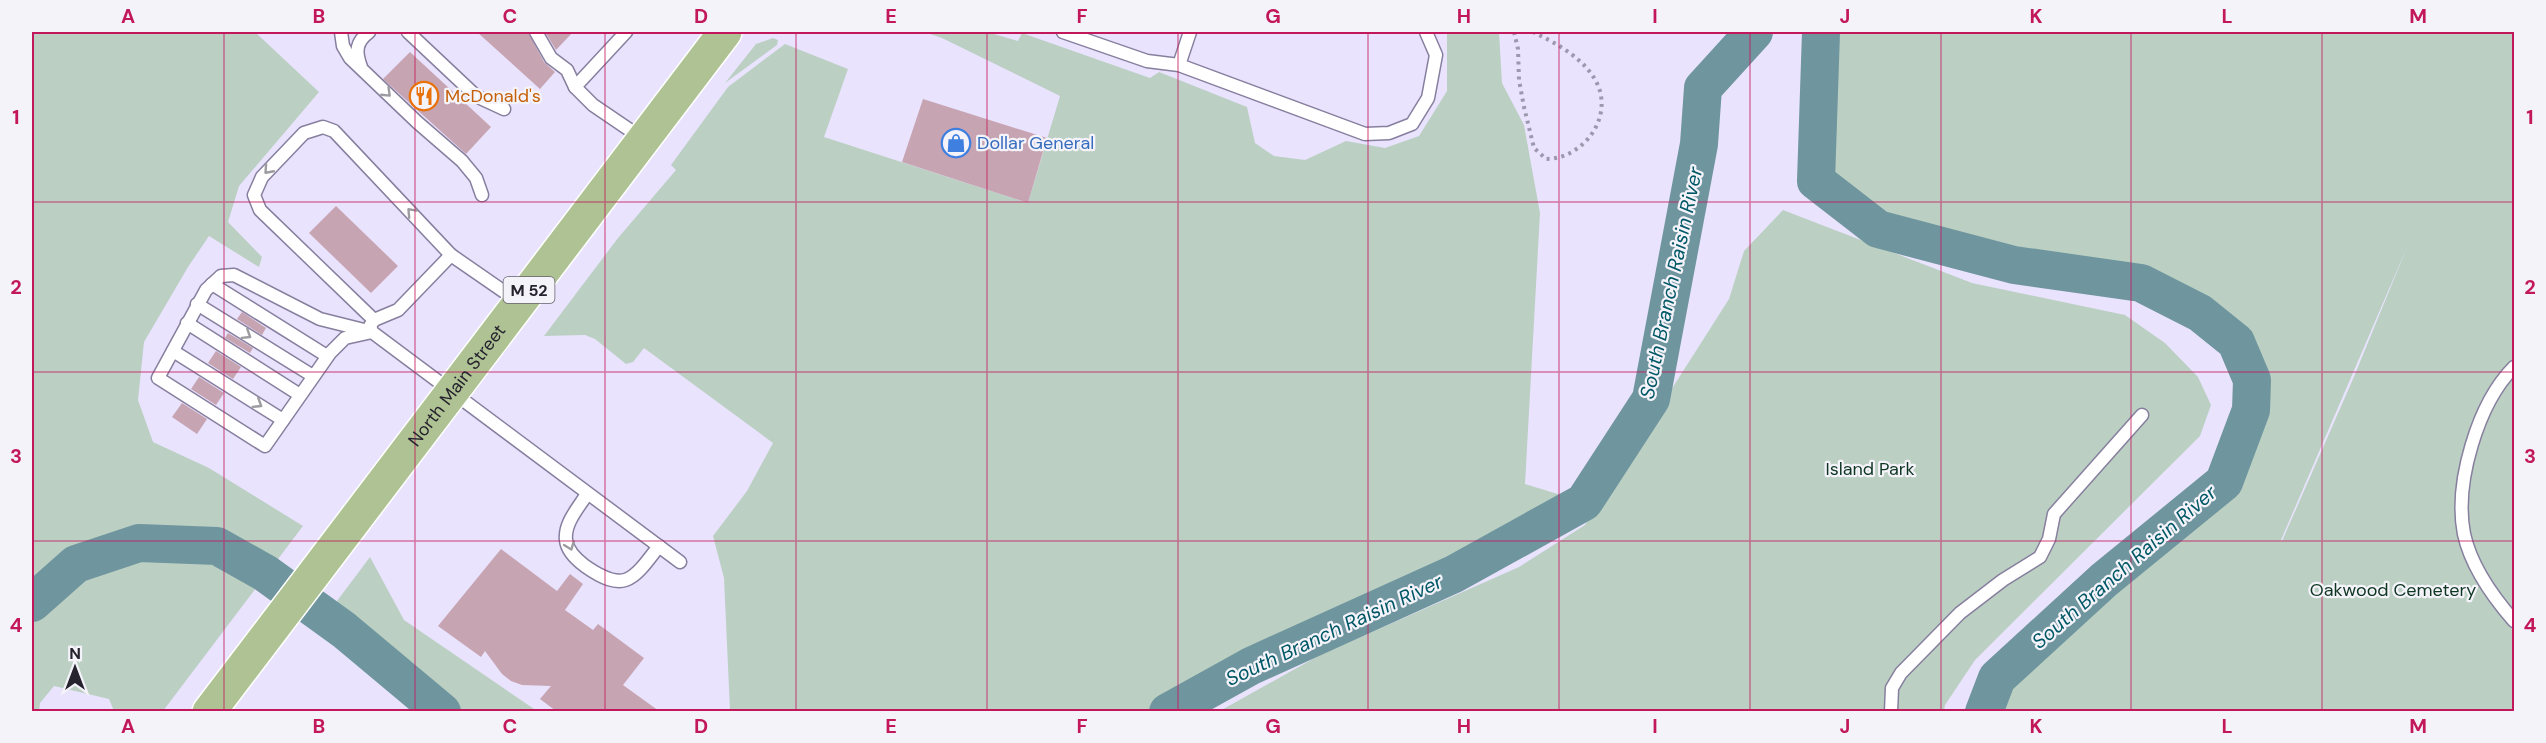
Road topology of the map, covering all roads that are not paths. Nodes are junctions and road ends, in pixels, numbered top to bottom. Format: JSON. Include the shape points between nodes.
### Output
{"nodes":[{"id":1,"x":341,"y":32,"type":"edge"},
{"id":2,"x":369,"y":32,"type":"edge"},
{"id":3,"x":408,"y":32,"type":"edge"},
{"id":4,"x":536,"y":32,"type":"edge"},
{"id":5,"x":626,"y":32,"type":"edge"},
{"id":6,"x":725,"y":32,"type":"edge"},
{"id":7,"x":1063,"y":32,"type":"edge"},
{"id":8,"x":1190,"y":32,"type":"edge"},
{"id":9,"x":1426,"y":32,"type":"edge"},
{"id":10,"x":1179,"y":65,"type":"junction"},
{"id":11,"x":362,"y":69,"type":"junction"},
{"id":12,"x":575,"y":87,"type":"junction"},
{"id":13,"x":504,"y":110,"type":"dead end"},
{"id":14,"x":644,"y":139,"type":"junction"},
{"id":15,"x":482,"y":195,"type":"dead end"},
{"id":16,"x":451,"y":255,"type":"junction"},
{"id":17,"x":212,"y":284,"type":"junction"},
{"id":18,"x":520,"y":303,"type":"junction"},
{"id":19,"x":197,"y":304,"type":"junction"},
{"id":20,"x":187,"y":323,"type":"junction"},
{"id":21,"x":373,"y":326,"type":"junction"},
{"id":22,"x":173,"y":351,"type":"junction"},
{"id":23,"x":327,"y":356,"type":"junction"},
{"id":24,"x":2514,"y":367,"type":"edge"},
{"id":25,"x":313,"y":376,"type":"junction"},
{"id":26,"x":451,"y":393,"type":"junction"},
{"id":27,"x":300,"y":395,"type":"junction"},
{"id":28,"x":2142,"y":415,"type":"dead end"},
{"id":29,"x":283,"y":420,"type":"junction"},
{"id":30,"x":587,"y":494,"type":"junction"},
{"id":31,"x":659,"y":546,"type":"junction"},
{"id":32,"x":680,"y":562,"type":"dead end"},
{"id":33,"x":2514,"y":621,"type":"edge"},
{"id":34,"x":209,"y":711,"type":"edge"},
{"id":35,"x":1891,"y":711,"type":"edge"}],
"edges":[{"from":1,"to":11,"type":"lane","via":[[343,46]]},
{"from":2,"to":11,"type":"lane","via":[[360,39],[357,49]]},
{"from":3,"to":13,"type":"lane","via":[[476,96]]},
{"from":4,"to":12,"type":"lane","via":[[551,58],[567,70]]},
{"from":5,"to":12,"type":"lane"},
{"from":6,"to":14,"type":"main road","name":"North Main Street","number":"M 52"},
{"from":7,"to":10,"type":"lane","via":[[1147,61]]},
{"from":8,"to":10,"type":"lane"},
{"from":9,"to":10,"type":"lane","via":[[1436,55],[1428,98],[1412,124],[1389,133],[1365,134]]},
{"from":11,"to":15,"type":"lane","one_way":true,"via":[[462,161],[476,178]]},
{"from":12,"to":14,"type":"lane","via":[[593,105]]},
{"from":14,"to":18,"type":"main road","name":"North Main Street","number":"M 52"},
{"from":16,"to":18,"type":"lane"},
{"from":16,"to":21,"type":"lane","via":[[398,310]]},
{"from":16,"to":21,"type":"lane","one_way":true,"via":[[334,131],[323,127],[303,133],[262,177],[254,195],[260,210]]},
{"from":17,"to":19,"type":"lane"},
{"from":17,"to":21,"type":"lane","via":[[221,276],[234,275],[320,319]]},
{"from":17,"to":23,"type":"lane"},
{"from":18,"to":26,"type":"main road","name":"North Main Street","number":"M 52"},
{"from":19,"to":20,"type":"lane"},
{"from":19,"to":25,"type":"lane","one_way":true},
{"from":20,"to":22,"type":"lane"},
{"from":20,"to":27,"type":"lane"},
{"from":21,"to":23,"type":"lane","via":[[345,338]]},
{"from":21,"to":26,"type":"lane"},
{"from":22,"to":29,"type":"lane","one_way":true},
{"from":22,"to":29,"type":"lane","via":[[158,378],[265,446]]},
{"from":23,"to":25,"type":"lane"},
{"from":24,"to":33,"type":"lane","via":[[2483,412],[2468,457],[2462,497],[2464,534],[2478,571]]},
{"from":25,"to":27,"type":"lane"},
{"from":26,"to":30,"type":"lane"},
{"from":26,"to":34,"type":"main road","name":"North Main Street","number":"M 52"},
{"from":27,"to":29,"type":"lane"},
{"from":28,"to":35,"type":"lane","via":[[2054,513],[2040,557],[1960,613],[1901,673],[1892,687]]},
{"from":30,"to":31,"type":"lane"},
{"from":30,"to":31,"type":"lane","one_way":true,"via":[[569,522],[566,540],[577,560],[601,578],[619,582],[637,574]]},
{"from":31,"to":32,"type":"lane"}]}
